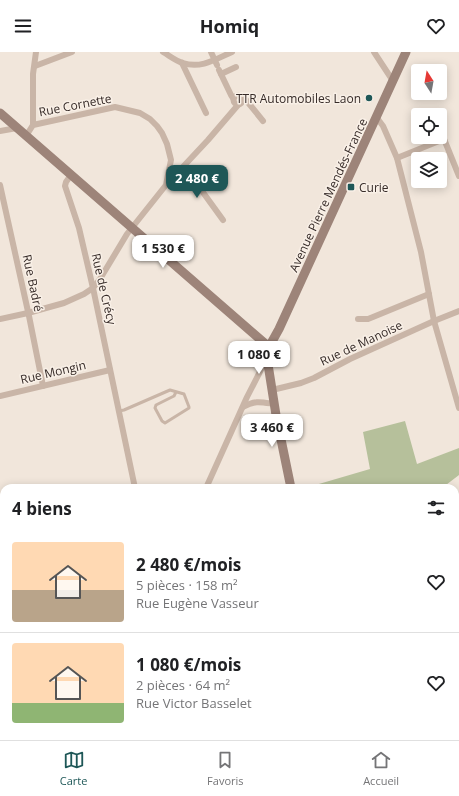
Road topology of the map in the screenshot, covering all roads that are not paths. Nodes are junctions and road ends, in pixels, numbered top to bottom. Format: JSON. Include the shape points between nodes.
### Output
{"nodes":[{"id":1,"x":36,"y":52,"type":"edge"},
{"id":2,"x":72,"y":52,"type":"edge"},
{"id":3,"x":163,"y":52,"type":"edge"},
{"id":4,"x":211,"y":52,"type":"edge"},
{"id":5,"x":232,"y":52,"type":"edge"},
{"id":6,"x":374,"y":52,"type":"edge"},
{"id":7,"x":406,"y":52,"type":"edge"},
{"id":8,"x":182,"y":63,"type":"junction"},
{"id":9,"x":34,"y":66,"type":"junction"},
{"id":10,"x":218,"y":67,"type":"junction"},
{"id":11,"x":236,"y":67,"type":"dead end"},
{"id":12,"x":393,"y":81,"type":"junction"},
{"id":13,"x":240,"y":102,"type":"junction"},
{"id":14,"x":0,"y":113,"type":"edge"},
{"id":15,"x":206,"y":113,"type":"dead end"},
{"id":16,"x":376,"y":118,"type":"junction"},
{"id":17,"x":264,"y":121,"type":"dead end"},
{"id":18,"x":33,"y":124,"type":"junction"},
{"id":19,"x":17,"y":128,"type":"junction"},
{"id":20,"x":0,"y":132,"type":"edge"},
{"id":21,"x":26,"y":136,"type":"junction"},
{"id":22,"x":432,"y":144,"type":"edge"},
{"id":23,"x":446,"y":144,"type":"edge"},
{"id":24,"x":397,"y":158,"type":"junction"},
{"id":25,"x":171,"y":160,"type":"junction"},
{"id":26,"x":180,"y":169,"type":"junction"},
{"id":27,"x":71,"y":175,"type":"junction"},
{"id":28,"x":459,"y":176,"type":"edge"},
{"id":29,"x":0,"y":185,"type":"edge"},
{"id":30,"x":166,"y":185,"type":"junction"},
{"id":31,"x":223,"y":220,"type":"dead end"},
{"id":32,"x":131,"y":228,"type":"junction"},
{"id":33,"x":94,"y":288,"type":"junction"},
{"id":34,"x":429,"y":294,"type":"junction"},
{"id":35,"x":459,"y":311,"type":"edge"},
{"id":36,"x":28,"y":313,"type":"junction"},
{"id":37,"x":0,"y":319,"type":"edge"},
{"id":38,"x":358,"y":319,"type":"dead end"},
{"id":39,"x":434,"y":321,"type":"junction"},
{"id":40,"x":269,"y":347,"type":"junction"},
{"id":41,"x":267,"y":358,"type":"junction"},
{"id":42,"x":110,"y":370,"type":"junction"},
{"id":43,"x":43,"y":386,"type":"junction"},
{"id":44,"x":272,"y":390,"type":"junction"},
{"id":45,"x":176,"y":392,"type":"junction"},
{"id":46,"x":0,"y":396,"type":"edge"},
{"id":47,"x":274,"y":404,"type":"junction"},
{"id":48,"x":243,"y":407,"type":"junction"},
{"id":49,"x":459,"y":407,"type":"edge"},
{"id":50,"x":119,"y":412,"type":"junction"},
{"id":51,"x":134,"y":484,"type":"edge"},
{"id":52,"x":208,"y":484,"type":"edge"},
{"id":53,"x":290,"y":484,"type":"edge"}],
"edges":[{"from":1,"to":9,"type":"street"},
{"from":2,"to":9,"type":"street"},
{"from":3,"to":8,"type":"street"},
{"from":4,"to":10,"type":"street"},
{"from":5,"to":10,"type":"street"},
{"from":6,"to":12,"type":"street"},
{"from":7,"to":12,"type":"main road","name":"Avenue Pierre Mendés-France"},
{"from":8,"to":10,"type":"street"},
{"from":8,"to":15,"type":"street"},
{"from":9,"to":18,"type":"street"},
{"from":10,"to":11,"type":"street"},
{"from":10,"to":13,"type":"street","via":[[234,102]]},
{"from":12,"to":16,"type":"main road","name":"Avenue Pierre Mendés-France"},
{"from":13,"to":17,"type":"street","via":[[246,100]]},
{"from":13,"to":26,"type":"street"},
{"from":14,"to":19,"type":"main road"},
{"from":16,"to":24,"type":"street","via":[[383,126]]},
{"from":16,"to":40,"type":"main road","name":"Avenue Pierre Mendés-France"},
{"from":18,"to":21,"type":"street","name":"Rue Cornette"},
{"from":18,"to":25,"type":"street","name":"Rue Cornette","via":[[114,107],[140,113],[150,119],[162,133]]},
{"from":19,"to":20,"type":"street"},
{"from":19,"to":21,"type":"main road"},
{"from":21,"to":27,"type":"main road"},
{"from":22,"to":24,"type":"street"},
{"from":23,"to":28,"type":"street"},
{"from":24,"to":34,"type":"street"},
{"from":25,"to":26,"type":"street"},
{"from":25,"to":30,"type":"street","name":"Rue Cornette"},
{"from":26,"to":30,"type":"street"},
{"from":26,"to":31,"type":"street","via":[[202,191]]},
{"from":27,"to":32,"type":"main road"},
{"from":27,"to":33,"type":"street","name":"Rue de Crécy","via":[[65,186]]},
{"from":29,"to":36,"type":"street","name":"Rue Badré"},
{"from":30,"to":32,"type":"street","name":"Rue Cornette"},
{"from":32,"to":33,"type":"street","name":"Rue Cornette"},
{"from":32,"to":40,"type":"main road"},
{"from":33,"to":36,"type":"street","via":[[64,303]]},
{"from":33,"to":42,"type":"street","name":"Rue de Crécy"},
{"from":34,"to":38,"type":"street","via":[[368,319]]},
{"from":34,"to":39,"type":"street"},
{"from":35,"to":39,"type":"street","name":"Rue de Manoise"},
{"from":36,"to":37,"type":"street"},
{"from":36,"to":43,"type":"street","name":"Rue Badré"},
{"from":39,"to":44,"type":"street","name":"Rue de Manoise","via":[[314,378]]},
{"from":39,"to":49,"type":"street"},
{"from":40,"to":41,"type":"main road","name":"Avenue Pierre Mendés-France"},
{"from":41,"to":44,"type":"main road","name":"Avenue Pierre Mendés-France"},
{"from":41,"to":48,"type":"street"},
{"from":42,"to":43,"type":"street","name":"Rue Mongin"},
{"from":42,"to":50,"type":"street","name":"Rue de Crécy"},
{"from":43,"to":46,"type":"street","name":"Rue Mongin"},
{"from":44,"to":47,"type":"main road","name":"Avenue Pierre Mendés-France"},
{"from":45,"to":45,"type":"lane","via":[[174,396],[156,405],[155,408],[165,423],[189,408],[184,394]]},
{"from":45,"to":50,"type":"lane","via":[[170,390]]},
{"from":47,"to":48,"type":"street","via":[[254,402]]},
{"from":47,"to":53,"type":"main road","name":"Avenue Pierre Mendés-France"},
{"from":48,"to":52,"type":"street"},
{"from":50,"to":51,"type":"street","name":"Rue de Crécy"}]}
